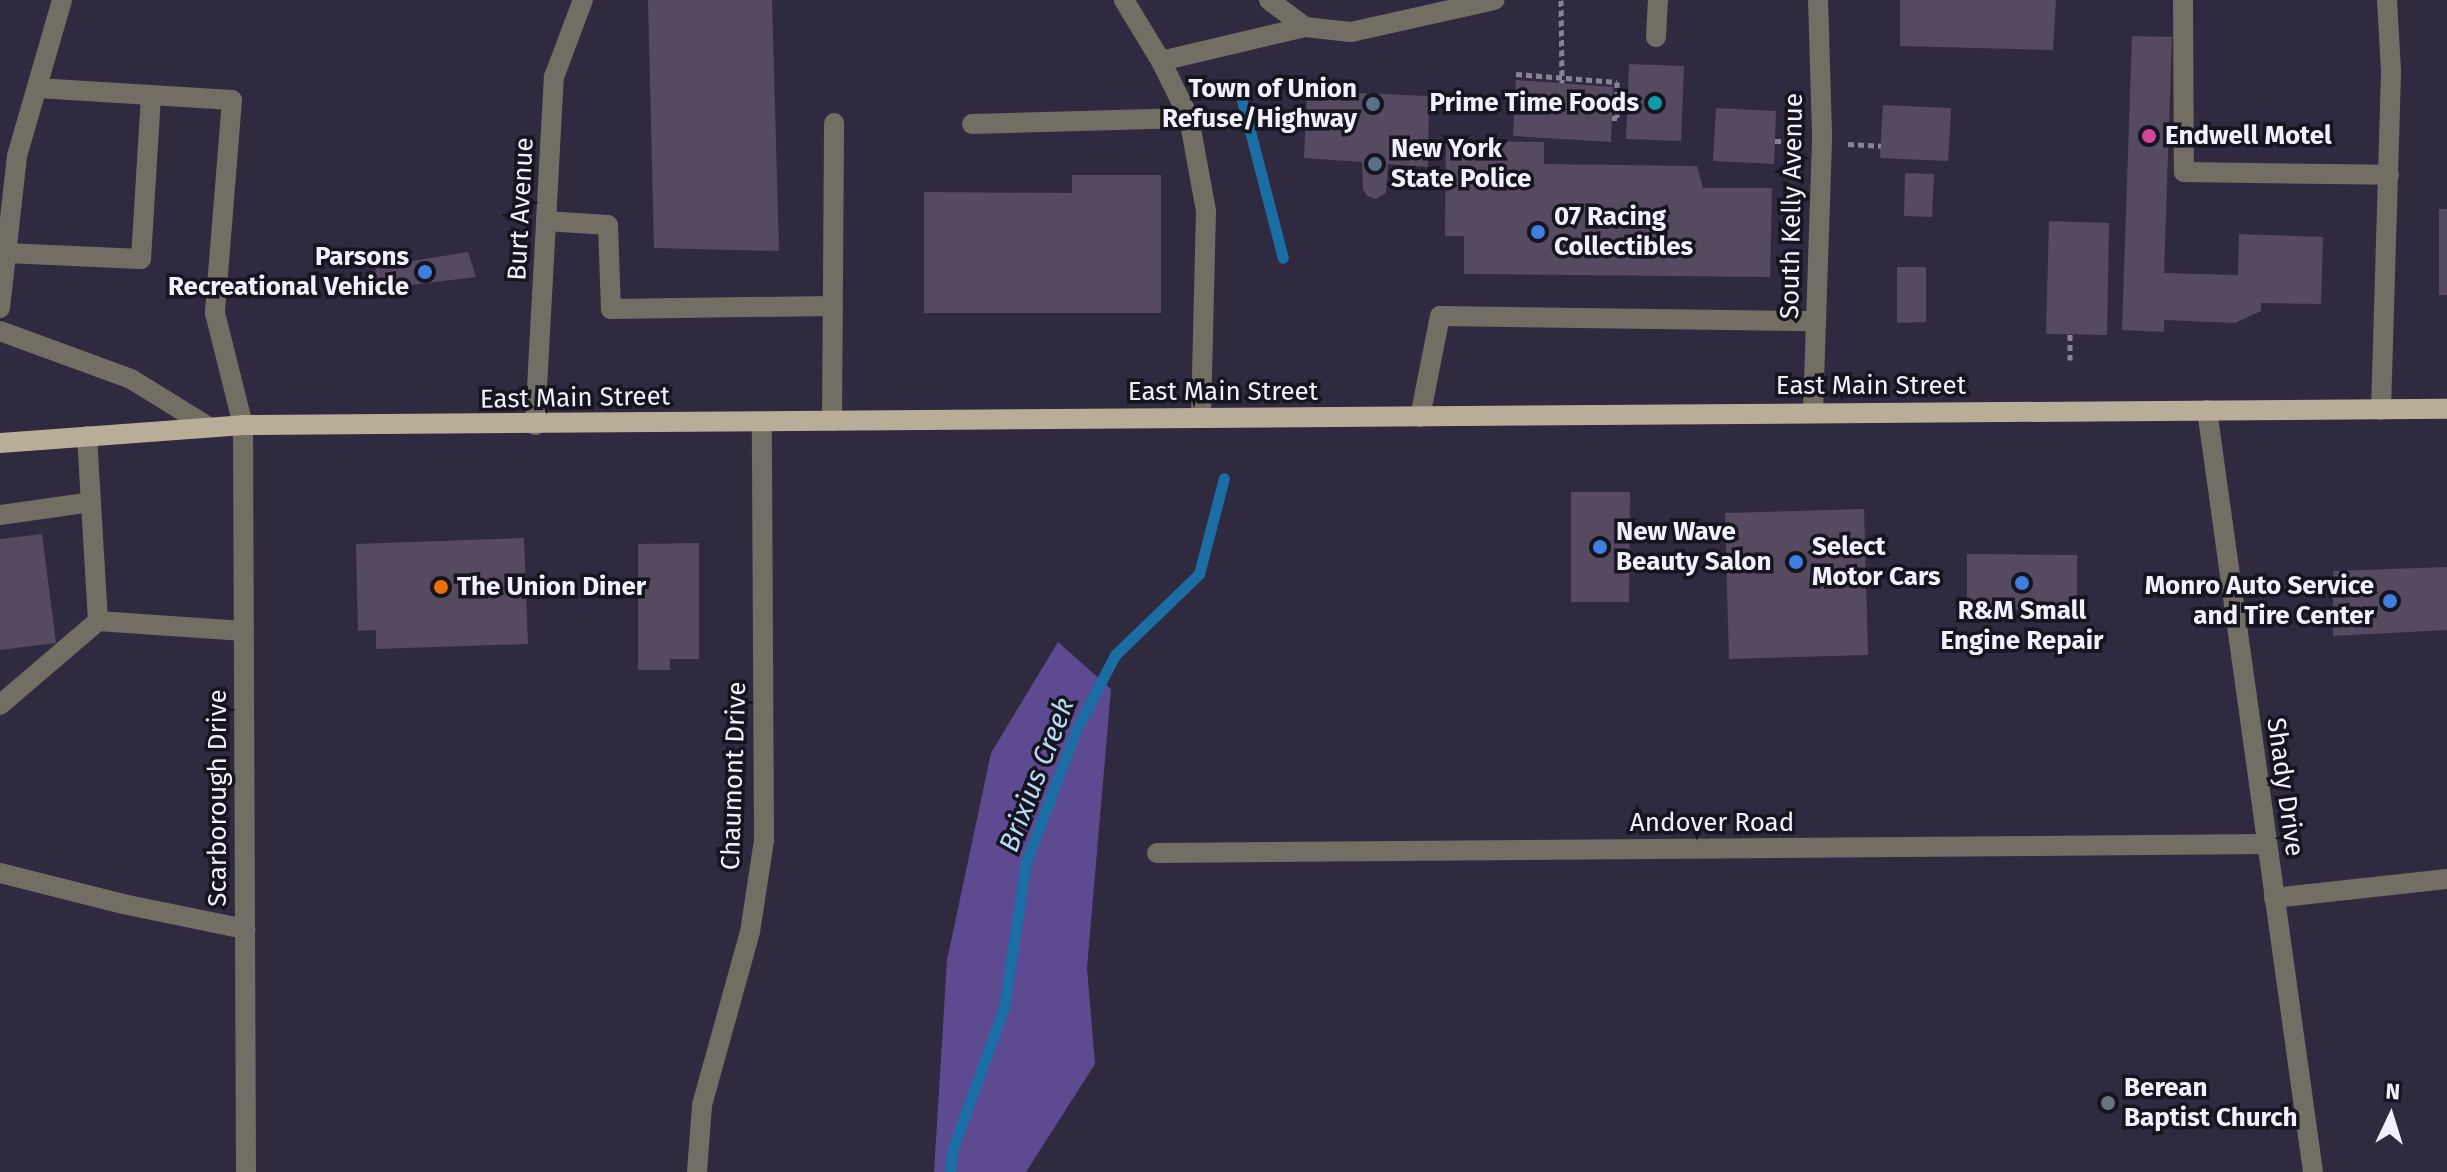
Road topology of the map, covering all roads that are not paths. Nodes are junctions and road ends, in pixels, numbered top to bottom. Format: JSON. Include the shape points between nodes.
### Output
{"nodes":[{"id":1,"x":62,"y":0,"type":"edge"},
{"id":2,"x":583,"y":0,"type":"edge"},
{"id":3,"x":1124,"y":0,"type":"edge"},
{"id":4,"x":1269,"y":0,"type":"edge"},
{"id":5,"x":1494,"y":0,"type":"edge"},
{"id":6,"x":1658,"y":0,"type":"edge"},
{"id":7,"x":1818,"y":0,"type":"edge"},
{"id":8,"x":2183,"y":0,"type":"edge"},
{"id":9,"x":2387,"y":0,"type":"edge"},
{"id":10,"x":1305,"y":27,"type":"junction"},
{"id":11,"x":1656,"y":37,"type":"dead end"},
{"id":12,"x":1161,"y":61,"type":"junction"},
{"id":13,"x":37,"y":88,"type":"junction"},
{"id":14,"x":151,"y":96,"type":"junction"},
{"id":15,"x":1189,"y":118,"type":"junction"},
{"id":16,"x":834,"y":123,"type":"dead end"},
{"id":17,"x":972,"y":124,"type":"dead end"},
{"id":18,"x":2389,"y":175,"type":"junction"},
{"id":19,"x":546,"y":221,"type":"junction"},
{"id":20,"x":6,"y":253,"type":"junction"},
{"id":21,"x":833,"y":306,"type":"junction"},
{"id":22,"x":0,"y":308,"type":"edge"},
{"id":23,"x":1816,"y":321,"type":"junction"},
{"id":24,"x":0,"y":331,"type":"edge"},
{"id":25,"x":2447,"y":409,"type":"edge"},
{"id":26,"x":2207,"y":410,"type":"junction"},
{"id":27,"x":2381,"y":410,"type":"junction"},
{"id":28,"x":1813,"y":412,"type":"junction"},
{"id":29,"x":1420,"y":417,"type":"junction"},
{"id":30,"x":1201,"y":418,"type":"junction"},
{"id":31,"x":832,"y":421,"type":"junction"},
{"id":32,"x":762,"y":422,"type":"junction"},
{"id":33,"x":243,"y":425,"type":"junction"},
{"id":34,"x":535,"y":425,"type":"junction"},
{"id":35,"x":207,"y":426,"type":"junction"},
{"id":36,"x":87,"y":436,"type":"junction"},
{"id":37,"x":0,"y":443,"type":"edge"},
{"id":38,"x":91,"y":502,"type":"junction"},
{"id":39,"x":0,"y":515,"type":"edge"},
{"id":40,"x":98,"y":621,"type":"junction"},
{"id":41,"x":244,"y":631,"type":"junction"},
{"id":42,"x":0,"y":705,"type":"edge"},
{"id":43,"x":2266,"y":844,"type":"junction"},
{"id":44,"x":1157,"y":853,"type":"dead end"},
{"id":45,"x":0,"y":873,"type":"edge"},
{"id":46,"x":2447,"y":879,"type":"edge"},
{"id":47,"x":2274,"y":898,"type":"junction"},
{"id":48,"x":245,"y":929,"type":"junction"},
{"id":49,"x":246,"y":1172,"type":"edge"},
{"id":50,"x":697,"y":1172,"type":"edge"},
{"id":51,"x":2313,"y":1172,"type":"edge"}],
"edges":[{"from":1,"to":13,"type":"street"},
{"from":2,"to":19,"type":"street","name":"Burt Avenue","via":[[554,77]]},
{"from":3,"to":12,"type":"street"},
{"from":4,"to":10,"type":"street"},
{"from":5,"to":10,"type":"street","via":[[1351,32]]},
{"from":6,"to":11,"type":"street"},
{"from":7,"to":23,"type":"street","name":"South Kelly Avenue","via":[[1822,134]]},
{"from":8,"to":18,"type":"street","via":[[2184,172]]},
{"from":9,"to":18,"type":"street"},
{"from":10,"to":12,"type":"street"},
{"from":12,"to":15,"type":"street"},
{"from":13,"to":14,"type":"street"},
{"from":13,"to":20,"type":"street","via":[[17,156]]},
{"from":14,"to":20,"type":"street","via":[[141,259]]},
{"from":14,"to":33,"type":"street","name":"Scarborough Drive","via":[[232,100],[215,313]]},
{"from":15,"to":17,"type":"street"},
{"from":15,"to":30,"type":"street","via":[[1206,211]]},
{"from":16,"to":21,"type":"street"},
{"from":18,"to":27,"type":"street"},
{"from":19,"to":21,"type":"street","via":[[608,225],[611,309]]},
{"from":19,"to":34,"type":"street","name":"Burt Avenue"},
{"from":20,"to":22,"type":"street"},
{"from":21,"to":31,"type":"street"},
{"from":23,"to":28,"type":"street","name":"South Kelly Avenue"},
{"from":23,"to":29,"type":"street","via":[[1440,316]]},
{"from":24,"to":35,"type":"street","via":[[131,379]]},
{"from":25,"to":27,"type":"main road","name":"East Main Street"},
{"from":26,"to":27,"type":"main road","name":"East Main Street"},
{"from":26,"to":28,"type":"main road","name":"East Main Street"},
{"from":26,"to":43,"type":"street","name":"Shady Drive"},
{"from":28,"to":29,"type":"main road","name":"East Main Street"},
{"from":29,"to":30,"type":"main road","name":"East Main Street"},
{"from":30,"to":31,"type":"main road","name":"East Main Street"},
{"from":31,"to":32,"type":"main road","name":"East Main Street"},
{"from":32,"to":34,"type":"main road","name":"East Main Street"},
{"from":32,"to":50,"type":"street","name":"Chaumont Drive","via":[[764,841],[750,932],[702,1105]]},
{"from":33,"to":34,"type":"main road","name":"East Main Street"},
{"from":33,"to":35,"type":"main road","name":"East Main Street"},
{"from":33,"to":41,"type":"street","name":"Scarborough Drive"},
{"from":35,"to":36,"type":"main road","name":"East Main Street"},
{"from":36,"to":37,"type":"main road","name":"East Main Street"},
{"from":36,"to":38,"type":"street"},
{"from":38,"to":39,"type":"street"},
{"from":38,"to":40,"type":"street"},
{"from":40,"to":41,"type":"street"},
{"from":40,"to":42,"type":"street"},
{"from":41,"to":48,"type":"street","name":"Scarborough Drive"},
{"from":43,"to":44,"type":"street","name":"Andover Road"},
{"from":43,"to":47,"type":"street","name":"Shady Drive"},
{"from":45,"to":48,"type":"street"},
{"from":46,"to":47,"type":"street"},
{"from":47,"to":51,"type":"street","name":"Shady Drive"},
{"from":48,"to":49,"type":"street","name":"Scarborough Drive"}]}
